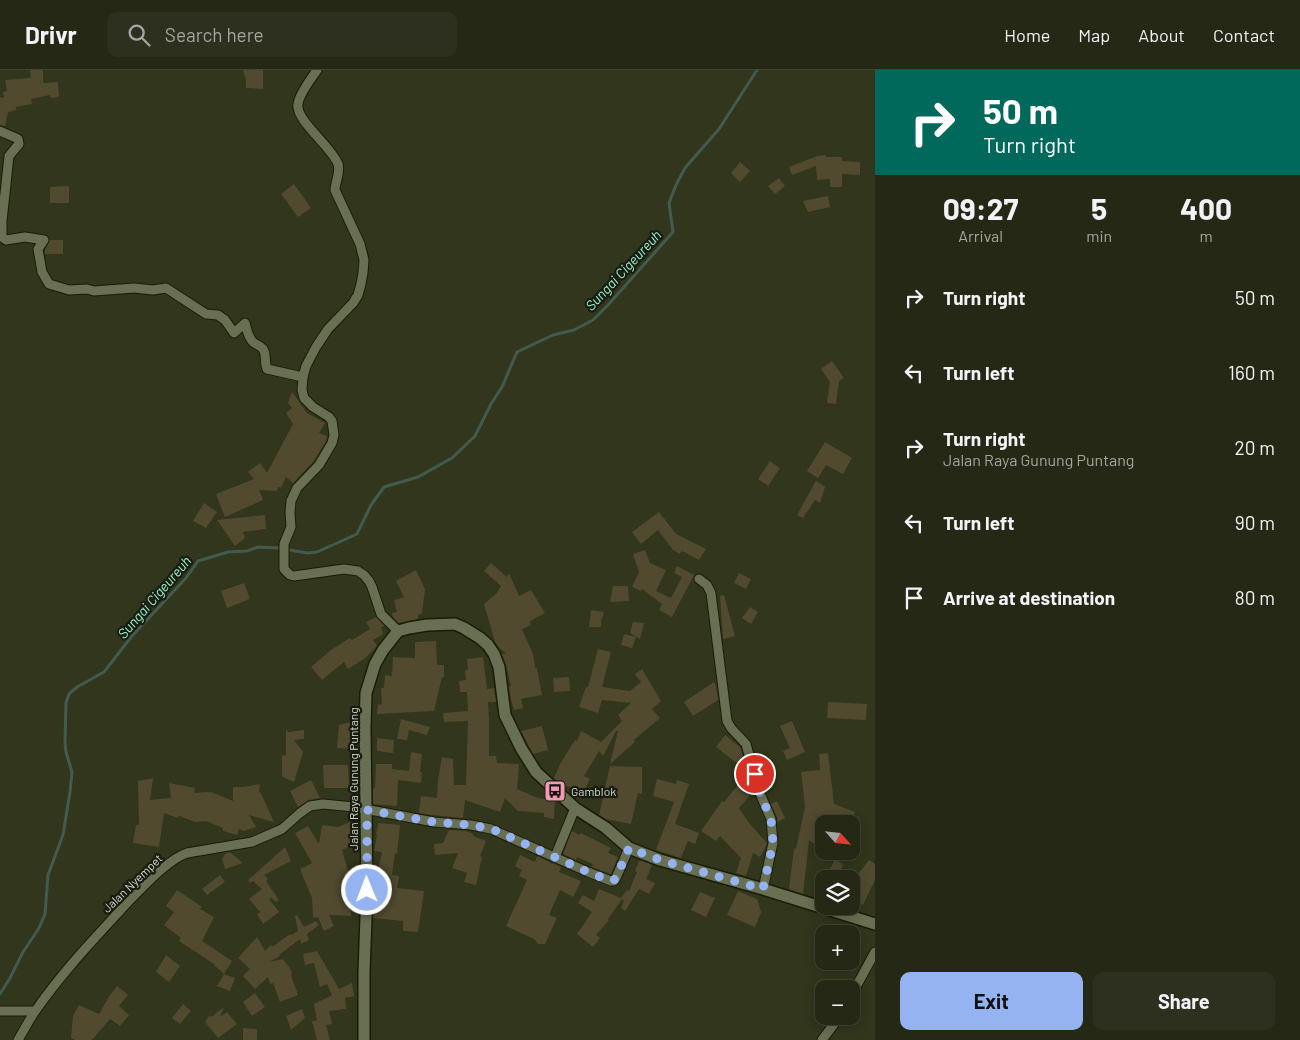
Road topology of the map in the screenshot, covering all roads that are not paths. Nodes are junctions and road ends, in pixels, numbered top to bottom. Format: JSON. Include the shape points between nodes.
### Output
{"nodes":[{"id":1,"x":317,"y":70,"type":"edge"},
{"id":2,"x":0,"y":132,"type":"edge"},
{"id":3,"x":303,"y":377,"type":"junction"},
{"id":4,"x":699,"y":579,"type":"dead end"},
{"id":5,"x":398,"y":631,"type":"junction"},
{"id":6,"x":575,"y":808,"type":"junction"},
{"id":7,"x":367,"y":810,"type":"junction"},
{"id":8,"x":629,"y":848,"type":"junction"},
{"id":9,"x":555,"y":857,"type":"junction"},
{"id":10,"x":763,"y":889,"type":"junction"},
{"id":11,"x":875,"y":924,"type":"edge"},
{"id":12,"x":875,"y":952,"type":"edge"},
{"id":13,"x":860,"y":980,"type":"edge"},
{"id":14,"x":0,"y":1011,"type":"edge"},
{"id":15,"x":35,"y":1011,"type":"junction"},
{"id":16,"x":833,"y":1025,"type":"edge"},
{"id":17,"x":18,"y":1040,"type":"edge"},
{"id":18,"x":364,"y":1040,"type":"edge"},
{"id":19,"x":822,"y":1040,"type":"edge"}],
"edges":[{"from":1,"to":3,"type":"street","via":[[299,99],[298,108],[338,163],[335,190],[364,260],[358,296],[328,329]]},
{"from":2,"to":3,"type":"street","via":[[18,139],[9,156],[2,237],[6,240],[44,240],[38,249],[42,272],[49,284],[69,290],[94,291],[166,288],[206,314],[226,320],[234,333],[245,323],[250,339],[263,348],[267,369]]},
{"from":3,"to":5,"type":"street","via":[[304,398],[329,417],[334,435],[319,465],[294,494],[290,529],[284,547],[284,570],[294,576],[344,568],[358,571],[372,587],[381,614]]},
{"from":4,"to":10,"type":"street","via":[[711,593],[727,721],[746,744],[759,791],[771,819],[773,843]]},
{"from":5,"to":6,"type":"street","via":[[455,624],[488,645],[499,667],[505,715],[521,748],[536,772]]},
{"from":5,"to":7,"type":"street","name":"Jalan Raya Gunung Puntang","via":[[375,664],[366,693]]},
{"from":6,"to":8,"type":"street"},
{"from":6,"to":9,"type":"street"},
{"from":7,"to":9,"type":"street","name":"Jalan Nyempet","via":[[492,829]]},
{"from":7,"to":15,"type":"street","name":"Jalan Nyempet","via":[[323,804],[310,806],[282,829],[252,842],[181,855],[146,884],[108,924]]},
{"from":7,"to":18,"type":"street","name":"Jalan Raya Gunung Puntang"},
{"from":8,"to":9,"type":"street","name":"Jalan Nyempet","via":[[614,880]]},
{"from":8,"to":10,"type":"street"},
{"from":10,"to":11,"type":"street"},
{"from":12,"to":13,"type":"street"},
{"from":14,"to":15,"type":"street"},
{"from":15,"to":17,"type":"street","name":"Jalan Nyempet"},
{"from":16,"to":19,"type":"street"}]}
